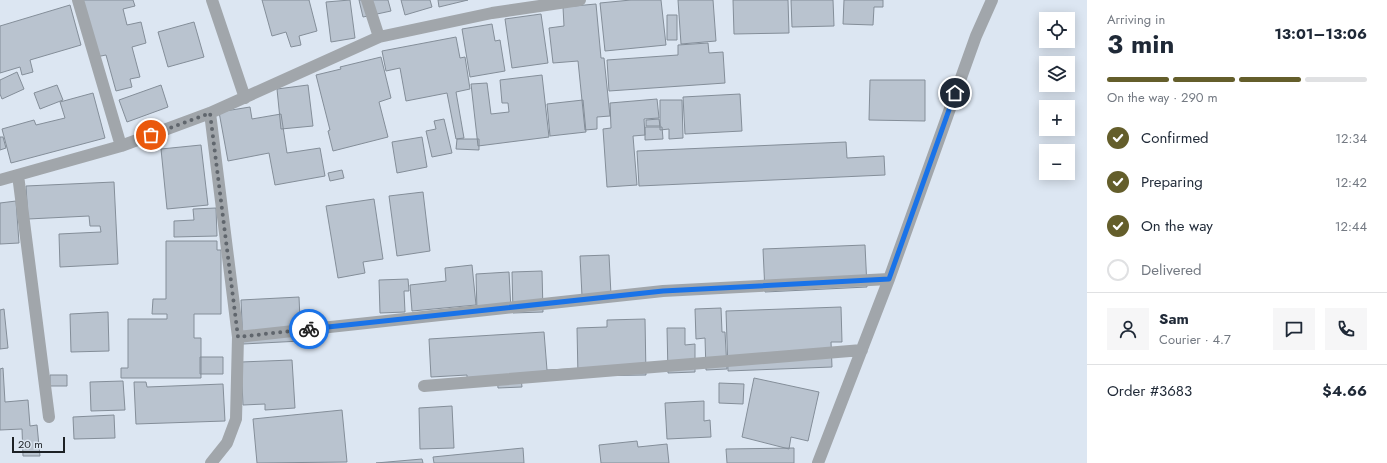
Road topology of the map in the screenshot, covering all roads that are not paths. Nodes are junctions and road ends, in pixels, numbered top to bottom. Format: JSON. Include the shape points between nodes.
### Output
{"nodes":[{"id":1,"x":78,"y":0,"type":"edge"},
{"id":2,"x":212,"y":0,"type":"edge"},
{"id":3,"x":367,"y":0,"type":"edge"},
{"id":4,"x":580,"y":0,"type":"edge"},
{"id":5,"x":992,"y":0,"type":"edge"},
{"id":6,"x":379,"y":37,"type":"junction"},
{"id":7,"x":245,"y":98,"type":"junction"},
{"id":8,"x":210,"y":113,"type":"junction"},
{"id":9,"x":121,"y":146,"type":"junction"},
{"id":10,"x":18,"y":175,"type":"junction"},
{"id":11,"x":0,"y":180,"type":"edge"},
{"id":12,"x":889,"y":279,"type":"junction"},
{"id":13,"x":238,"y":337,"type":"junction"},
{"id":14,"x":862,"y":350,"type":"junction"},
{"id":15,"x":424,"y":386,"type":"dead end"},
{"id":16,"x":49,"y":417,"type":"dead end"},
{"id":17,"x":211,"y":463,"type":"edge"},
{"id":18,"x":818,"y":463,"type":"edge"}],
"edges":[{"from":1,"to":9,"type":"street"},
{"from":2,"to":7,"type":"street"},
{"from":3,"to":6,"type":"street"},
{"from":4,"to":6,"type":"street","via":[[492,13]]},
{"from":5,"to":12,"type":"street","via":[[976,36]]},
{"from":6,"to":7,"type":"street"},
{"from":7,"to":8,"type":"street"},
{"from":8,"to":9,"type":"street"},
{"from":8,"to":13,"type":"street"},
{"from":9,"to":10,"type":"street"},
{"from":10,"to":11,"type":"street"},
{"from":10,"to":16,"type":"street"},
{"from":12,"to":13,"type":"street","via":[[663,291]]},
{"from":12,"to":14,"type":"street"},
{"from":13,"to":17,"type":"street","via":[[236,419],[227,443]]},
{"from":14,"to":15,"type":"street"},
{"from":14,"to":18,"type":"street"}]}
